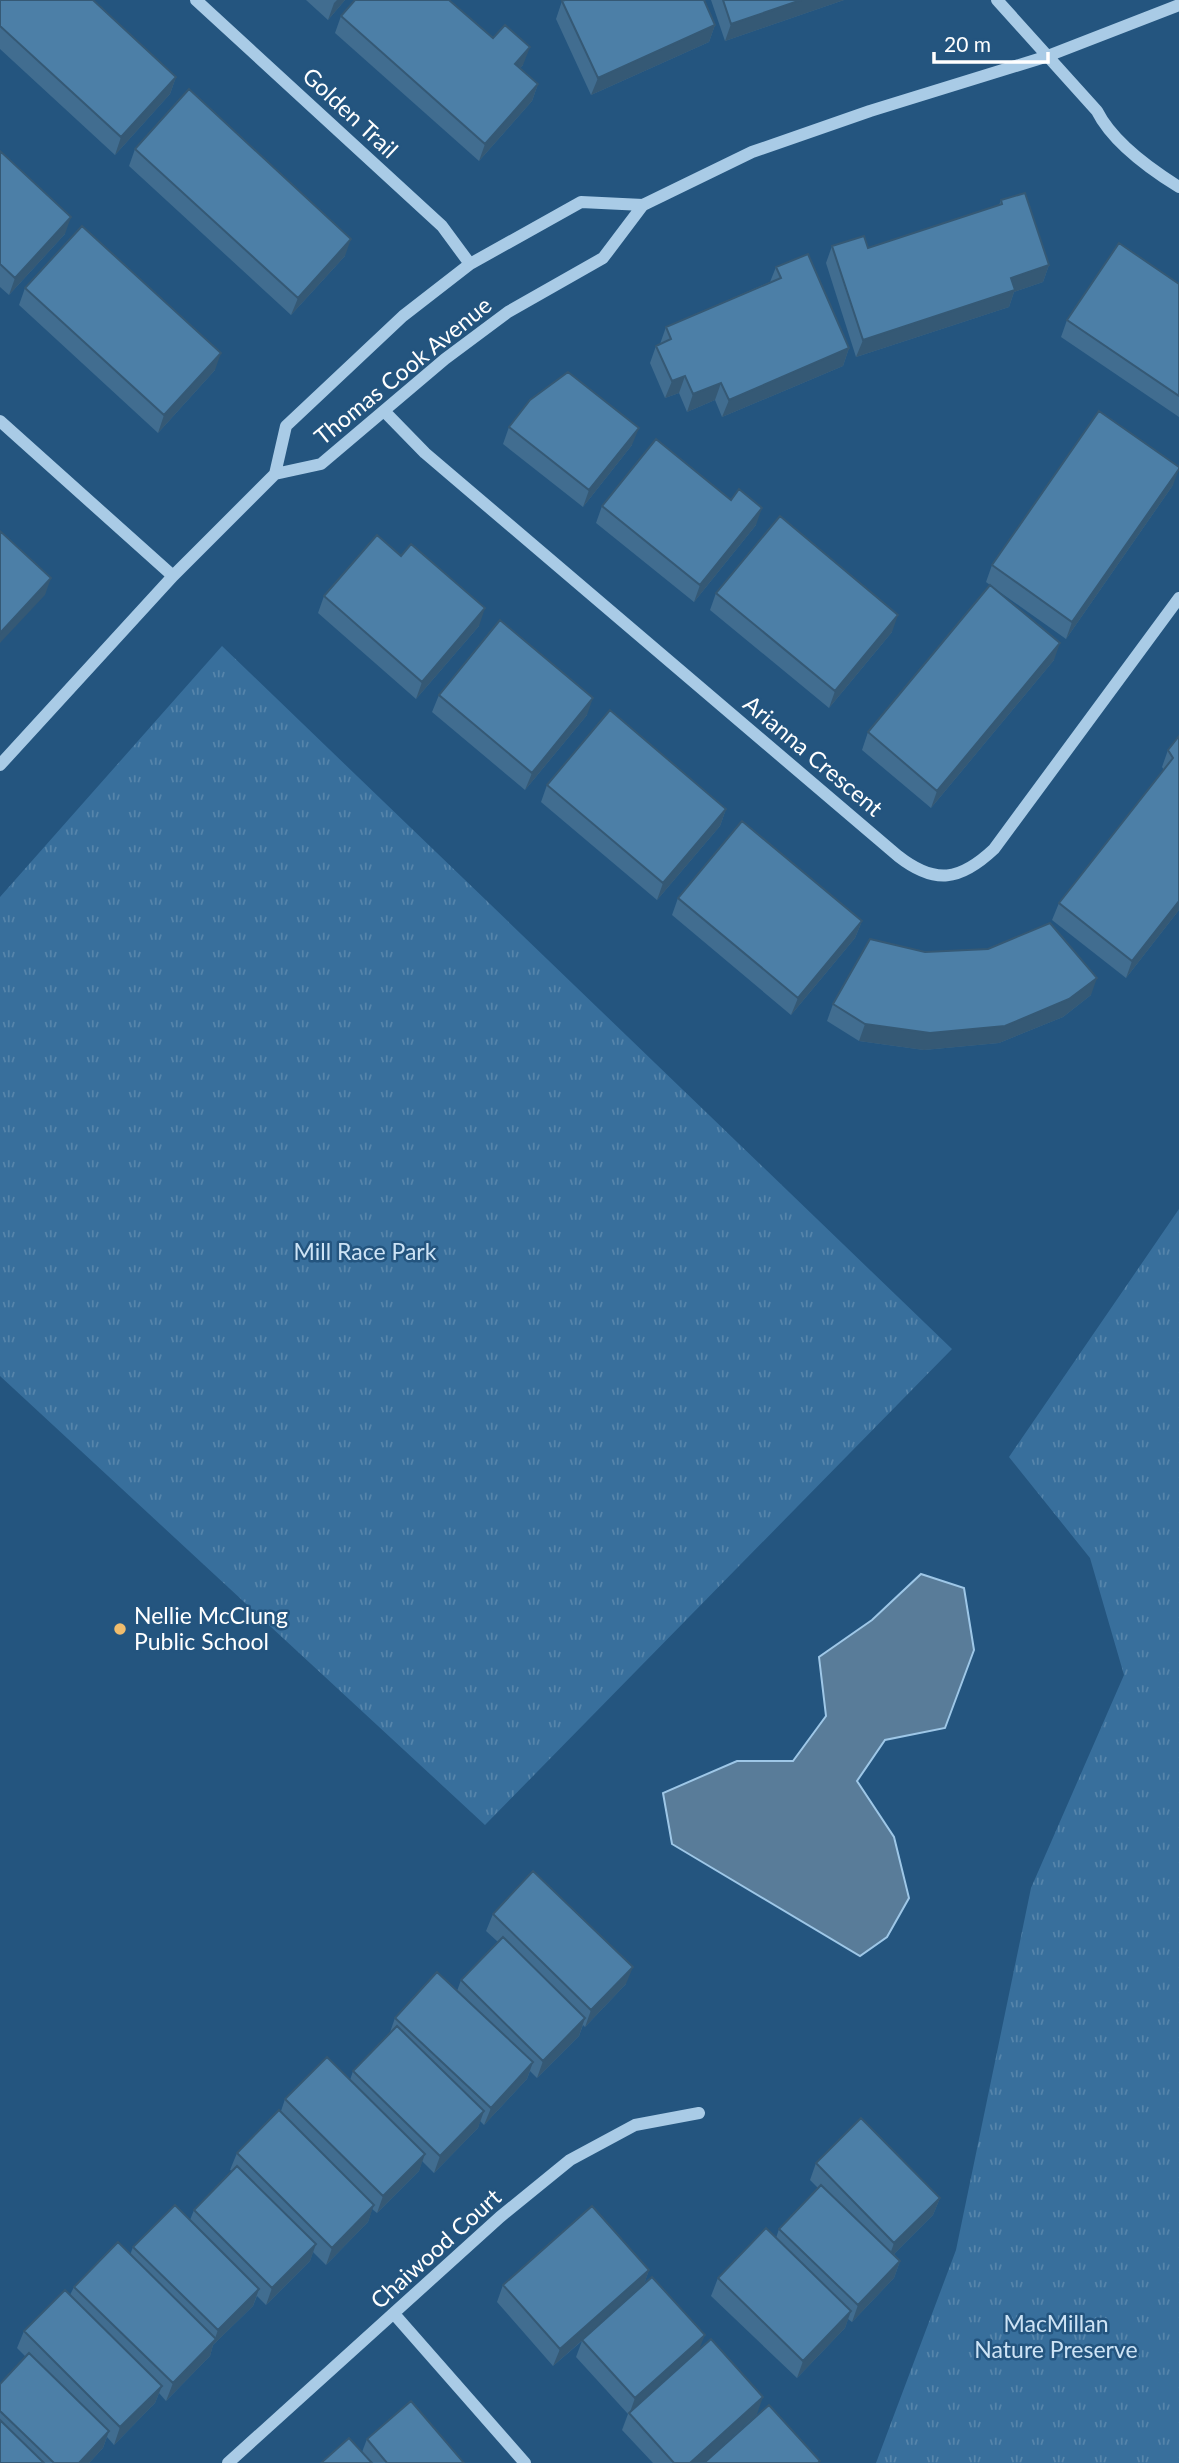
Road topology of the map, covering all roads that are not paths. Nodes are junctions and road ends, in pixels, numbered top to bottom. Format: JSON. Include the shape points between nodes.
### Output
{"nodes":[{"id":1,"x":195,"y":0,"type":"edge"},
{"id":2,"x":997,"y":0,"type":"edge"},
{"id":3,"x":1179,"y":5,"type":"edge"},
{"id":4,"x":1045,"y":57,"type":"junction"},
{"id":5,"x":1179,"y":187,"type":"edge"},
{"id":6,"x":643,"y":205,"type":"junction"},
{"id":7,"x":470,"y":264,"type":"junction"},
{"id":8,"x":384,"y":411,"type":"junction"},
{"id":9,"x":0,"y":421,"type":"edge"},
{"id":10,"x":275,"y":474,"type":"junction"},
{"id":11,"x":173,"y":576,"type":"junction"},
{"id":12,"x":1179,"y":598,"type":"edge"},
{"id":13,"x":0,"y":765,"type":"edge"},
{"id":14,"x":699,"y":2113,"type":"dead end"},
{"id":15,"x":395,"y":2315,"type":"junction"},
{"id":16,"x":228,"y":2463,"type":"edge"},
{"id":17,"x":525,"y":2463,"type":"edge"}],
"edges":[{"from":1,"to":7,"type":"street","name":"Golden Trail","via":[[442,226]]},
{"from":2,"to":4,"type":"street"},
{"from":3,"to":4,"type":"street","name":"Thomas Cook Avenue"},
{"from":4,"to":5,"type":"street","via":[[1154,172]]},
{"from":4,"to":6,"type":"street","name":"Thomas Cook Avenue","via":[[751,152]]},
{"from":6,"to":7,"type":"street","name":"Thomas Cook Avenue","via":[[581,202]]},
{"from":6,"to":8,"type":"street","name":"Thomas Cook Avenue","via":[[603,258],[508,312]]},
{"from":7,"to":10,"type":"street","name":"Thomas Cook Avenue","via":[[403,316],[286,426]]},
{"from":8,"to":10,"type":"street","name":"Thomas Cook Avenue","via":[[321,464]]},
{"from":8,"to":12,"type":"street","name":"Arianna Crescent","via":[[425,453],[898,856],[935,877],[976,866],[994,849]]},
{"from":9,"to":11,"type":"street"},
{"from":10,"to":11,"type":"street"},
{"from":11,"to":13,"type":"street"},
{"from":14,"to":15,"type":"street","name":"Chaiwood Court","via":[[635,2125],[570,2160],[500,2217]]},
{"from":15,"to":16,"type":"street","name":"Chaiwood Court"},
{"from":15,"to":17,"type":"street"}]}
